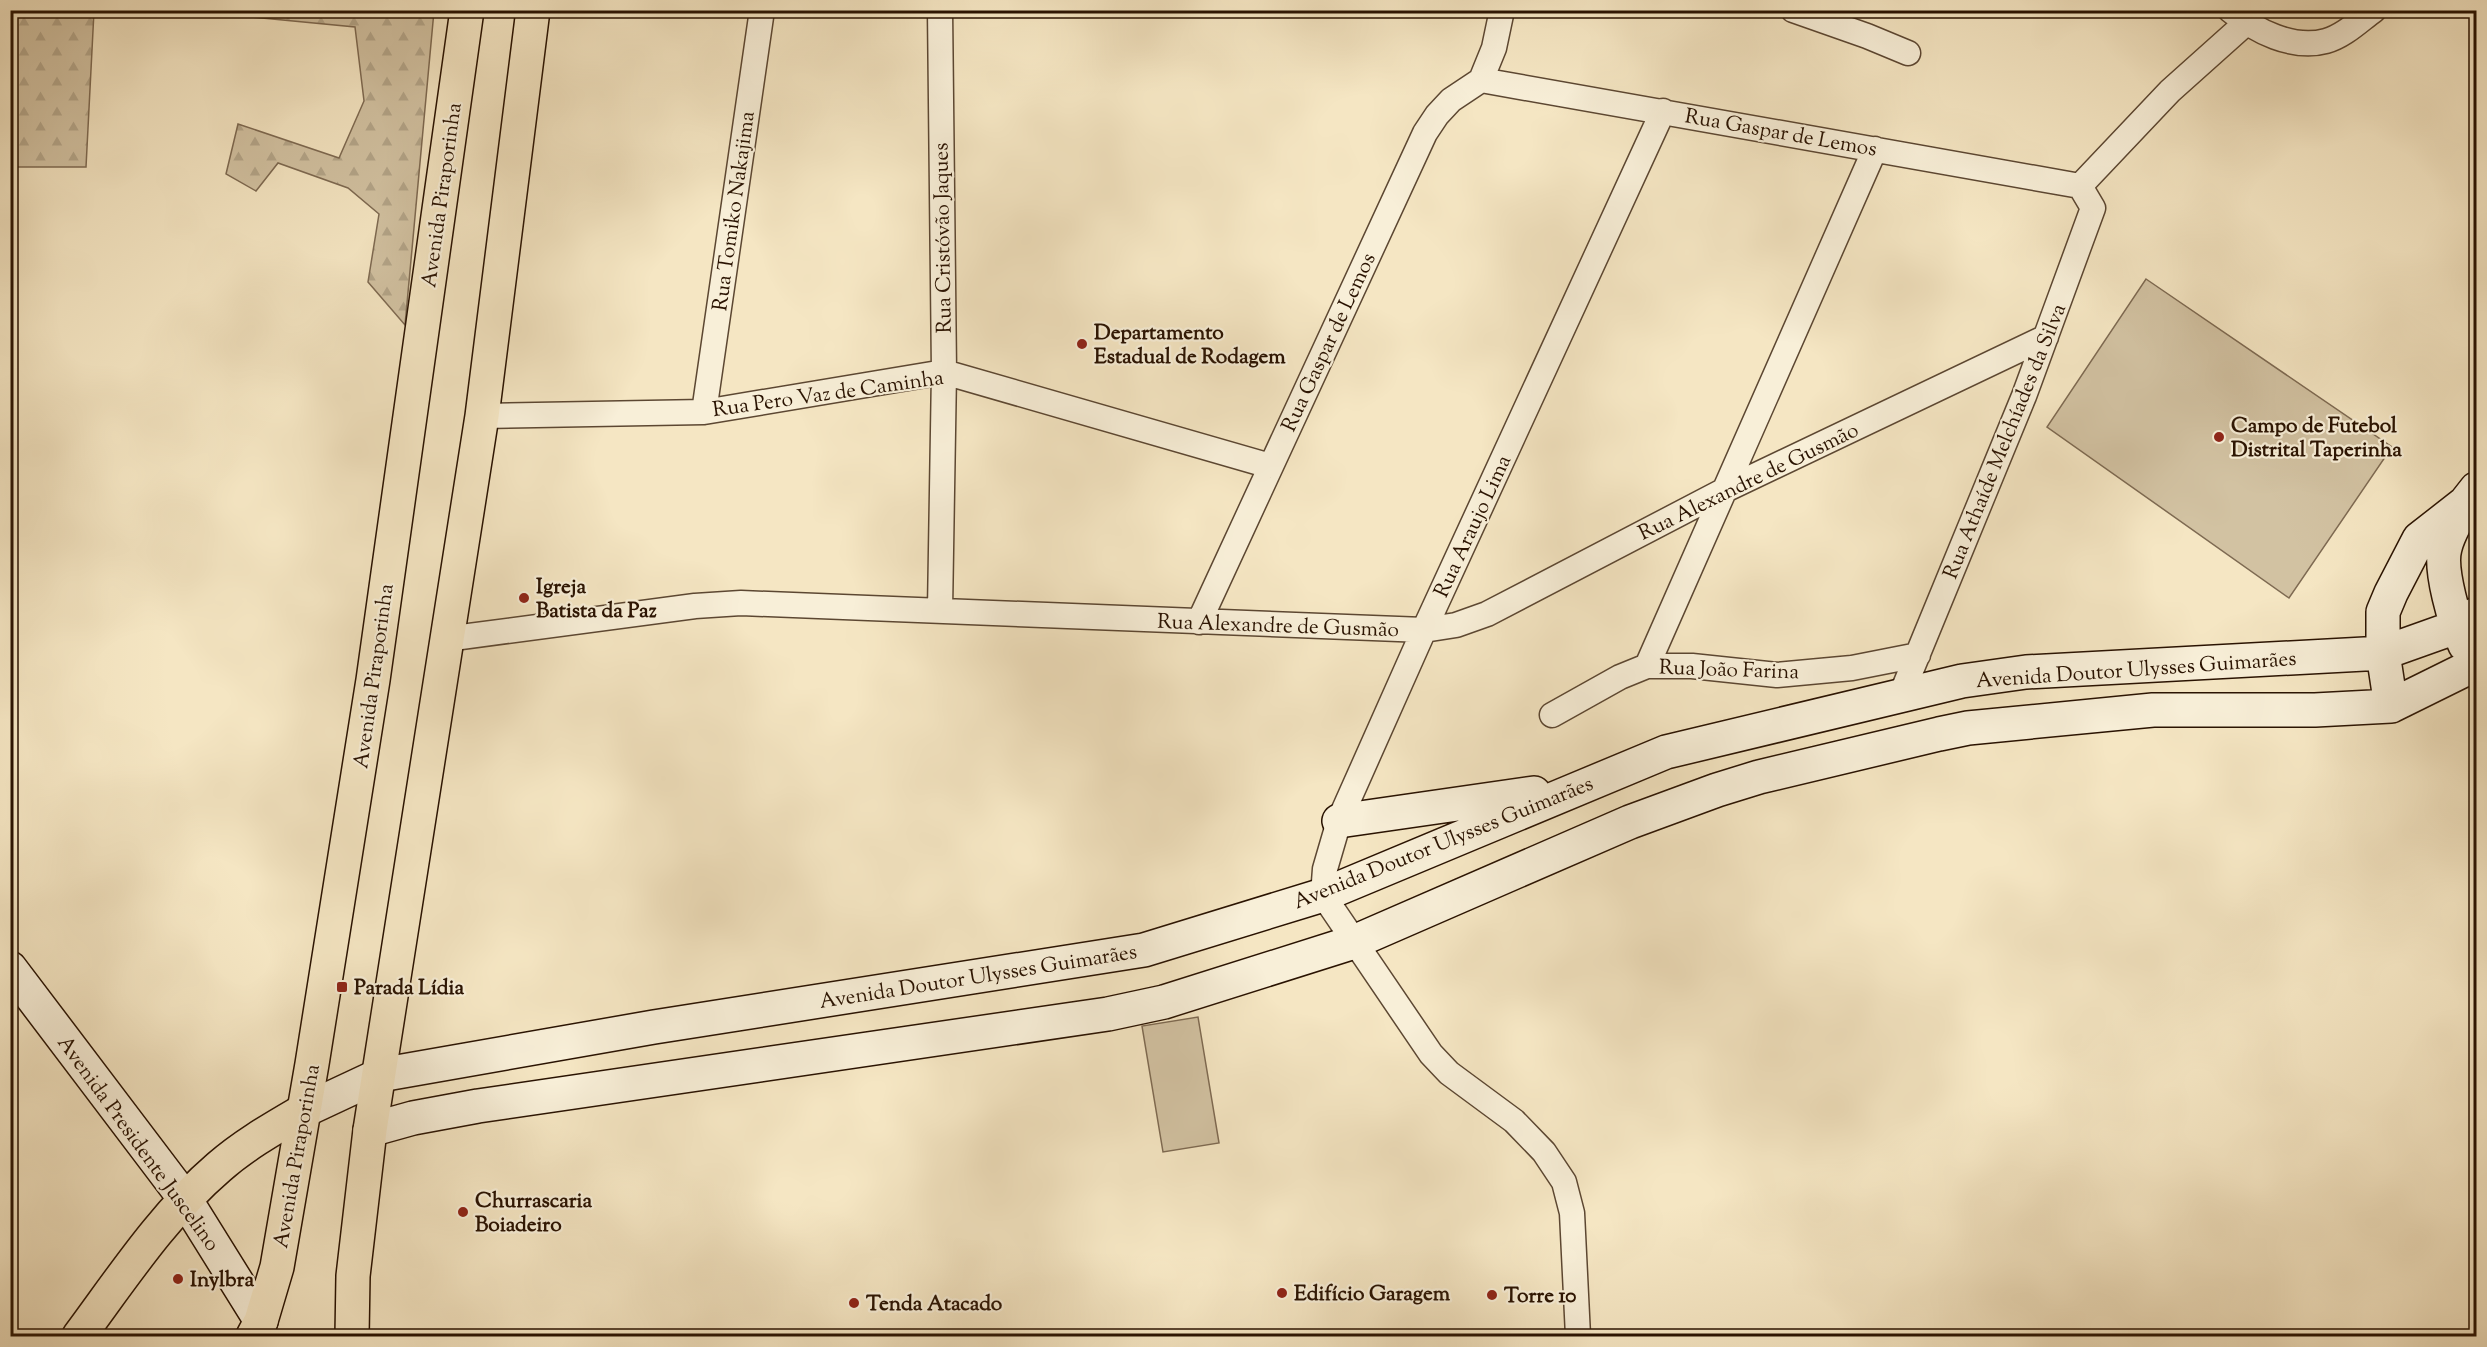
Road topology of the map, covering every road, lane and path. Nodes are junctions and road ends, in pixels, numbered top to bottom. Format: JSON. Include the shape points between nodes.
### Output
{"nodes":[{"id":1,"x":467,"y":10,"type":"edge"},
{"id":2,"x":533,"y":10,"type":"edge"},
{"id":3,"x":762,"y":10,"type":"edge"},
{"id":4,"x":940,"y":10,"type":"edge"},
{"id":5,"x":1502,"y":10,"type":"edge"},
{"id":6,"x":1793,"y":10,"type":"edge"},
{"id":7,"x":2374,"y":10,"type":"edge"},
{"id":8,"x":2238,"y":17,"type":"edge"},
{"id":9,"x":1908,"y":53,"type":"dead end"},
{"id":10,"x":1480,"y":80,"type":"junction"},
{"id":11,"x":1663,"y":111,"type":"junction"},
{"id":12,"x":1875,"y":149,"type":"junction"},
{"id":13,"x":2080,"y":186,"type":"junction"},
{"id":14,"x":2046,"y":337,"type":"junction"},
{"id":15,"x":944,"y":372,"type":"junction"},
{"id":16,"x":704,"y":412,"type":"junction"},
{"id":17,"x":482,"y":416,"type":"junction"},
{"id":18,"x":1269,"y":466,"type":"junction"},
{"id":19,"x":1725,"y":490,"type":"junction"},
{"id":20,"x":2471,"y":496,"type":"edge"},
{"id":21,"x":2449,"y":590,"type":"junction"},
{"id":22,"x":2387,"y":602,"type":"junction"},
{"id":23,"x":940,"y":610,"type":"junction"},
{"id":24,"x":2466,"y":621,"type":"edge"},
{"id":25,"x":1199,"y":622,"type":"junction"},
{"id":26,"x":1424,"y":630,"type":"junction"},
{"id":27,"x":446,"y":639,"type":"junction"},
{"id":28,"x":2383,"y":653,"type":"junction"},
{"id":29,"x":1918,"y":655,"type":"junction"},
{"id":30,"x":2320,"y":656,"type":"junction"},
{"id":31,"x":2475,"y":665,"type":"edge"},
{"id":32,"x":1647,"y":666,"type":"junction"},
{"id":33,"x":1901,"y":695,"type":"junction"},
{"id":34,"x":2391,"y":706,"type":"junction"},
{"id":35,"x":1552,"y":715,"type":"dead end"},
{"id":36,"x":1580,"y":786,"type":"junction"},
{"id":37,"x":1339,"y":821,"type":"junction"},
{"id":38,"x":1323,"y":894,"type":"junction"},
{"id":39,"x":1354,"y":942,"type":"junction"},
{"id":40,"x":10,"y":968,"type":"edge"},
{"id":41,"x":380,"y":1075,"type":"junction"},
{"id":42,"x":303,"y":1112,"type":"junction"},
{"id":43,"x":370,"y":1130,"type":"junction"},
{"id":44,"x":184,"y":1199,"type":"junction"},
{"id":45,"x":257,"y":1329,"type":"edge"},
{"id":46,"x":79,"y":1336,"type":"edge"},
{"id":47,"x":352,"y":1336,"type":"edge"},
{"id":48,"x":1578,"y":1336,"type":"edge"}],
"edges":[{"from":1,"to":42,"type":"main road","name":"Avenida Piraporinha","via":[[373,680]]},
{"from":2,"to":17,"type":"main road"},
{"from":3,"to":16,"type":"street","name":"Rua Tomiko Nakajima"},
{"from":4,"to":15,"type":"street","name":"Rua Cristóvão Jaques"},
{"from":5,"to":10,"type":"street","via":[[1494,48]]},
{"from":6,"to":9,"type":"street"},
{"from":7,"to":8,"type":"street","via":[[2328,41],[2307,44],[2287,40]]},
{"from":8,"to":13,"type":"street"},
{"from":10,"to":11,"type":"street","name":"Rua Gaspar de Lemos"},
{"from":10,"to":18,"type":"street","name":"Rua Gaspar de Lemos","via":[[1451,100],[1425,133]]},
{"from":11,"to":12,"type":"street","name":"Rua Gaspar de Lemos"},
{"from":11,"to":26,"type":"street","name":"Rua Araujo Lima"},
{"from":12,"to":13,"type":"street","name":"Rua Gaspar de Lemos"},
{"from":12,"to":19,"type":"street"},
{"from":13,"to":14,"type":"street","name":"Rua Athaíde Melchíades da Silva","via":[[2093,208]]},
{"from":14,"to":19,"type":"street","name":"Rua Alexandre de Gusmão"},
{"from":14,"to":29,"type":"street","name":"Rua Athaíde Melchíades da Silva"},
{"from":15,"to":16,"type":"street","name":"Rua Pero Vaz de Caminha"},
{"from":15,"to":18,"type":"street","name":"Rua Pero Vaz de Caminha"},
{"from":15,"to":23,"type":"street","name":"Rua Cristóvão Jaques"},
{"from":16,"to":17,"type":"street","name":"Rua Pero Vaz de Caminha"},
{"from":17,"to":27,"type":"main road"},
{"from":18,"to":25,"type":"street","name":"Rua Gaspar de Lemos"},
{"from":19,"to":26,"type":"street","name":"Rua Alexandre de Gusmão","via":[[1487,614],[1456,625]]},
{"from":19,"to":32,"type":"street"},
{"from":20,"to":21,"type":"main road","via":[[2445,548]]},
{"from":20,"to":22,"type":"main road","via":[[2419,539]]},
{"from":21,"to":22,"type":"main road","via":[[2421,585]]},
{"from":21,"to":24,"type":"main road"},
{"from":22,"to":28,"type":"main road"},
{"from":22,"to":30,"type":"main road"},
{"from":23,"to":25,"type":"street","name":"Rua Alexandre de Gusmão"},
{"from":23,"to":27,"type":"street","name":"Rua Alexandre de Gusmão","via":[[741,603]]},
{"from":24,"to":28,"type":"main road","name":"Avenida Doutor Ulysses Guimarães"},
{"from":24,"to":31,"type":"main road"},
{"from":25,"to":26,"type":"street","name":"Rua Alexandre de Gusmão"},
{"from":26,"to":37,"type":"street","name":"Rua Araujo Lima"},
{"from":27,"to":41,"type":"main road"},
{"from":28,"to":30,"type":"main road","name":"Avenida Doutor Ulysses Guimarães"},
{"from":28,"to":34,"type":"main road"},
{"from":29,"to":32,"type":"street","name":"Rua João Farina","via":[[1852,668],[1777,675],[1692,666]]},
{"from":29,"to":33,"type":"street","name":"Rua Athaíde Melchíades da Silva"},
{"from":30,"to":33,"type":"main road","name":"Avenida Doutor Ulysses Guimarães","via":[[2026,672]]},
{"from":31,"to":34,"type":"main road","name":"Avenida Doutor Ulysses Guimarães"},
{"from":32,"to":35,"type":"street"},
{"from":33,"to":36,"type":"main road","name":"Avenida Doutor Ulysses Guimarães","via":[[1666,752]]},
{"from":34,"to":39,"type":"main road","name":"Avenida Doutor Ulysses Guimarães","via":[[2153,710],[1968,728],[1928,737],[1717,790],[1630,822]]},
{"from":36,"to":37,"type":"main road"},
{"from":36,"to":38,"type":"main road","name":"Avenida Doutor Ulysses Guimarães"},
{"from":37,"to":38,"type":"street","name":"Rua Araujo Lima","via":[[1325,869]]},
{"from":38,"to":39,"type":"street"},
{"from":38,"to":41,"type":"main road","name":"Avenida Doutor Ulysses Guimarães","via":[[1144,951],[654,1027]]},
{"from":39,"to":43,"type":"main road","name":"Avenida Doutor Ulysses Guimarães","via":[[1164,1002],[1108,1014],[545,1096],[413,1118]]},
{"from":39,"to":48,"type":"street","via":[[1431,1054],[1449,1073],[1514,1121],[1544,1152],[1564,1182],[1572,1214]]},
{"from":40,"to":44,"type":"main road","name":"Avenida Presidente Juscelino"},
{"from":41,"to":42,"type":"main road","name":"Avenida Doutor Ulysses Guimarães"},
{"from":41,"to":43,"type":"main road"},
{"from":42,"to":44,"type":"main road","via":[[220,1165]]},
{"from":42,"to":45,"type":"main road","name":"Avenida Piraporinha","via":[[277,1267]]},
{"from":43,"to":47,"type":"main road","via":[[353,1276]]},
{"from":44,"to":45,"type":"main road","name":"Avenida Presidente Juscelino"},
{"from":44,"to":46,"type":"main road"}]}
